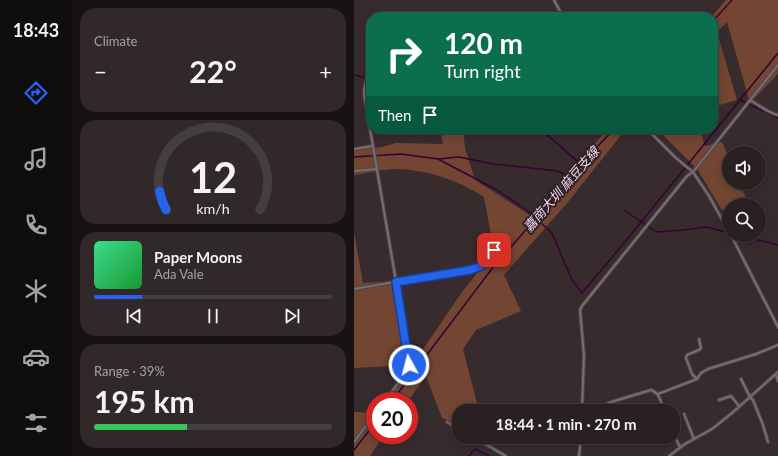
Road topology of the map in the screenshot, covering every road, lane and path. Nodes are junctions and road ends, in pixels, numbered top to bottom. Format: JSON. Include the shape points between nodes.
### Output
{"nodes":[{"id":1,"x":554,"y":0,"type":"edge"},
{"id":2,"x":560,"y":12,"type":"edge"},
{"id":3,"x":778,"y":65,"type":"edge"},
{"id":4,"x":366,"y":81,"type":"edge"},
{"id":5,"x":750,"y":100,"type":"junction"},
{"id":6,"x":366,"y":102,"type":"edge"},
{"id":7,"x":778,"y":115,"type":"edge"},
{"id":8,"x":371,"y":134,"type":"edge"},
{"id":9,"x":652,"y":134,"type":"edge"},
{"id":10,"x":373,"y":146,"type":"junction"},
{"id":11,"x":354,"y":149,"type":"edge"},
{"id":12,"x":377,"y":169,"type":"junction"},
{"id":13,"x":354,"y":171,"type":"edge"},
{"id":14,"x":693,"y":172,"type":"junction"},
{"id":15,"x":722,"y":219,"type":"edge"},
{"id":16,"x":735,"y":242,"type":"edge"},
{"id":17,"x":494,"y":250,"type":"dead end"},
{"id":18,"x":396,"y":282,"type":"junction"},
{"id":19,"x":354,"y":289,"type":"edge"},
{"id":20,"x":778,"y":327,"type":"edge"},
{"id":21,"x":699,"y":339,"type":"dead end"},
{"id":22,"x":778,"y":345,"type":"edge"},
{"id":23,"x":778,"y":372,"type":"edge"},
{"id":24,"x":776,"y":375,"type":"junction"},
{"id":25,"x":697,"y":379,"type":"junction"},
{"id":26,"x":741,"y":379,"type":"dead end"},
{"id":27,"x":778,"y":381,"type":"edge"},
{"id":28,"x":392,"y":392,"type":"edge"},
{"id":29,"x":658,"y":394,"type":"junction"},
{"id":30,"x":750,"y":397,"type":"junction"},
{"id":31,"x":719,"y":400,"type":"dead end"},
{"id":32,"x":582,"y":404,"type":"edge"},
{"id":33,"x":607,"y":404,"type":"edge"},
{"id":34,"x":662,"y":404,"type":"edge"},
{"id":35,"x":739,"y":406,"type":"junction"},
{"id":36,"x":684,"y":414,"type":"dead end"},
{"id":37,"x":447,"y":422,"type":"dead end"},
{"id":38,"x":452,"y":425,"type":"edge"},
{"id":39,"x":366,"y":426,"type":"edge"},
{"id":40,"x":694,"y":439,"type":"junction"},
{"id":41,"x":354,"y":442,"type":"edge"},
{"id":42,"x":768,"y":442,"type":"dead end"},
{"id":43,"x":485,"y":444,"type":"edge"},
{"id":44,"x":580,"y":444,"type":"edge"},
{"id":45,"x":678,"y":444,"type":"edge"},
{"id":46,"x":680,"y":447,"type":"junction"},
{"id":47,"x":673,"y":455,"type":"edge"},
{"id":48,"x":506,"y":456,"type":"edge"},
{"id":49,"x":579,"y":456,"type":"edge"},
{"id":50,"x":669,"y":456,"type":"edge"}],
"edges":[{"from":1,"to":2,"type":"lane"},
{"from":3,"to":5,"type":"lane"},
{"from":4,"to":6,"type":"lane"},
{"from":5,"to":7,"type":"lane","via":[[771,114]]},
{"from":5,"to":14,"type":"lane"},
{"from":8,"to":10,"type":"lane"},
{"from":9,"to":14,"type":"lane"},
{"from":10,"to":11,"type":"lane"},
{"from":10,"to":12,"type":"lane"},
{"from":12,"to":13,"type":"lane"},
{"from":12,"to":18,"type":"lane"},
{"from":14,"to":15,"type":"lane"},
{"from":14,"to":32,"type":"lane","via":[[687,176],[580,310],[584,355]]},
{"from":16,"to":20,"type":"lane"},
{"from":17,"to":18,"type":"lane","via":[[481,266],[470,270]]},
{"from":18,"to":19,"type":"lane"},
{"from":18,"to":28,"type":"lane","via":[[409,365]]},
{"from":21,"to":25,"type":"lane","via":[[699,350],[686,358],[692,374]]},
{"from":22,"to":25,"type":"lane","via":[[708,369]]},
{"from":23,"to":24,"type":"lane"},
{"from":24,"to":27,"type":"lane"},
{"from":24,"to":30,"type":"lane"},
{"from":25,"to":29,"type":"lane"},
{"from":26,"to":30,"type":"lane"},
{"from":29,"to":33,"type":"lane","via":[[651,390]]},
{"from":29,"to":34,"type":"lane"},
{"from":30,"to":35,"type":"lane"},
{"from":30,"to":42,"type":"lane","via":[[754,400]]},
{"from":31,"to":35,"type":"lane","via":[[731,396]]},
{"from":35,"to":40,"type":"lane","via":[[712,429]]},
{"from":36,"to":40,"type":"lane"},
{"from":37,"to":38,"type":"lane"},
{"from":39,"to":41,"type":"lane"},
{"from":40,"to":46,"type":"lane"},
{"from":43,"to":48,"type":"lane"},
{"from":44,"to":49,"type":"lane"},
{"from":45,"to":46,"type":"lane"},
{"from":46,"to":47,"type":"lane"},
{"from":47,"to":50,"type":"lane"}]}
